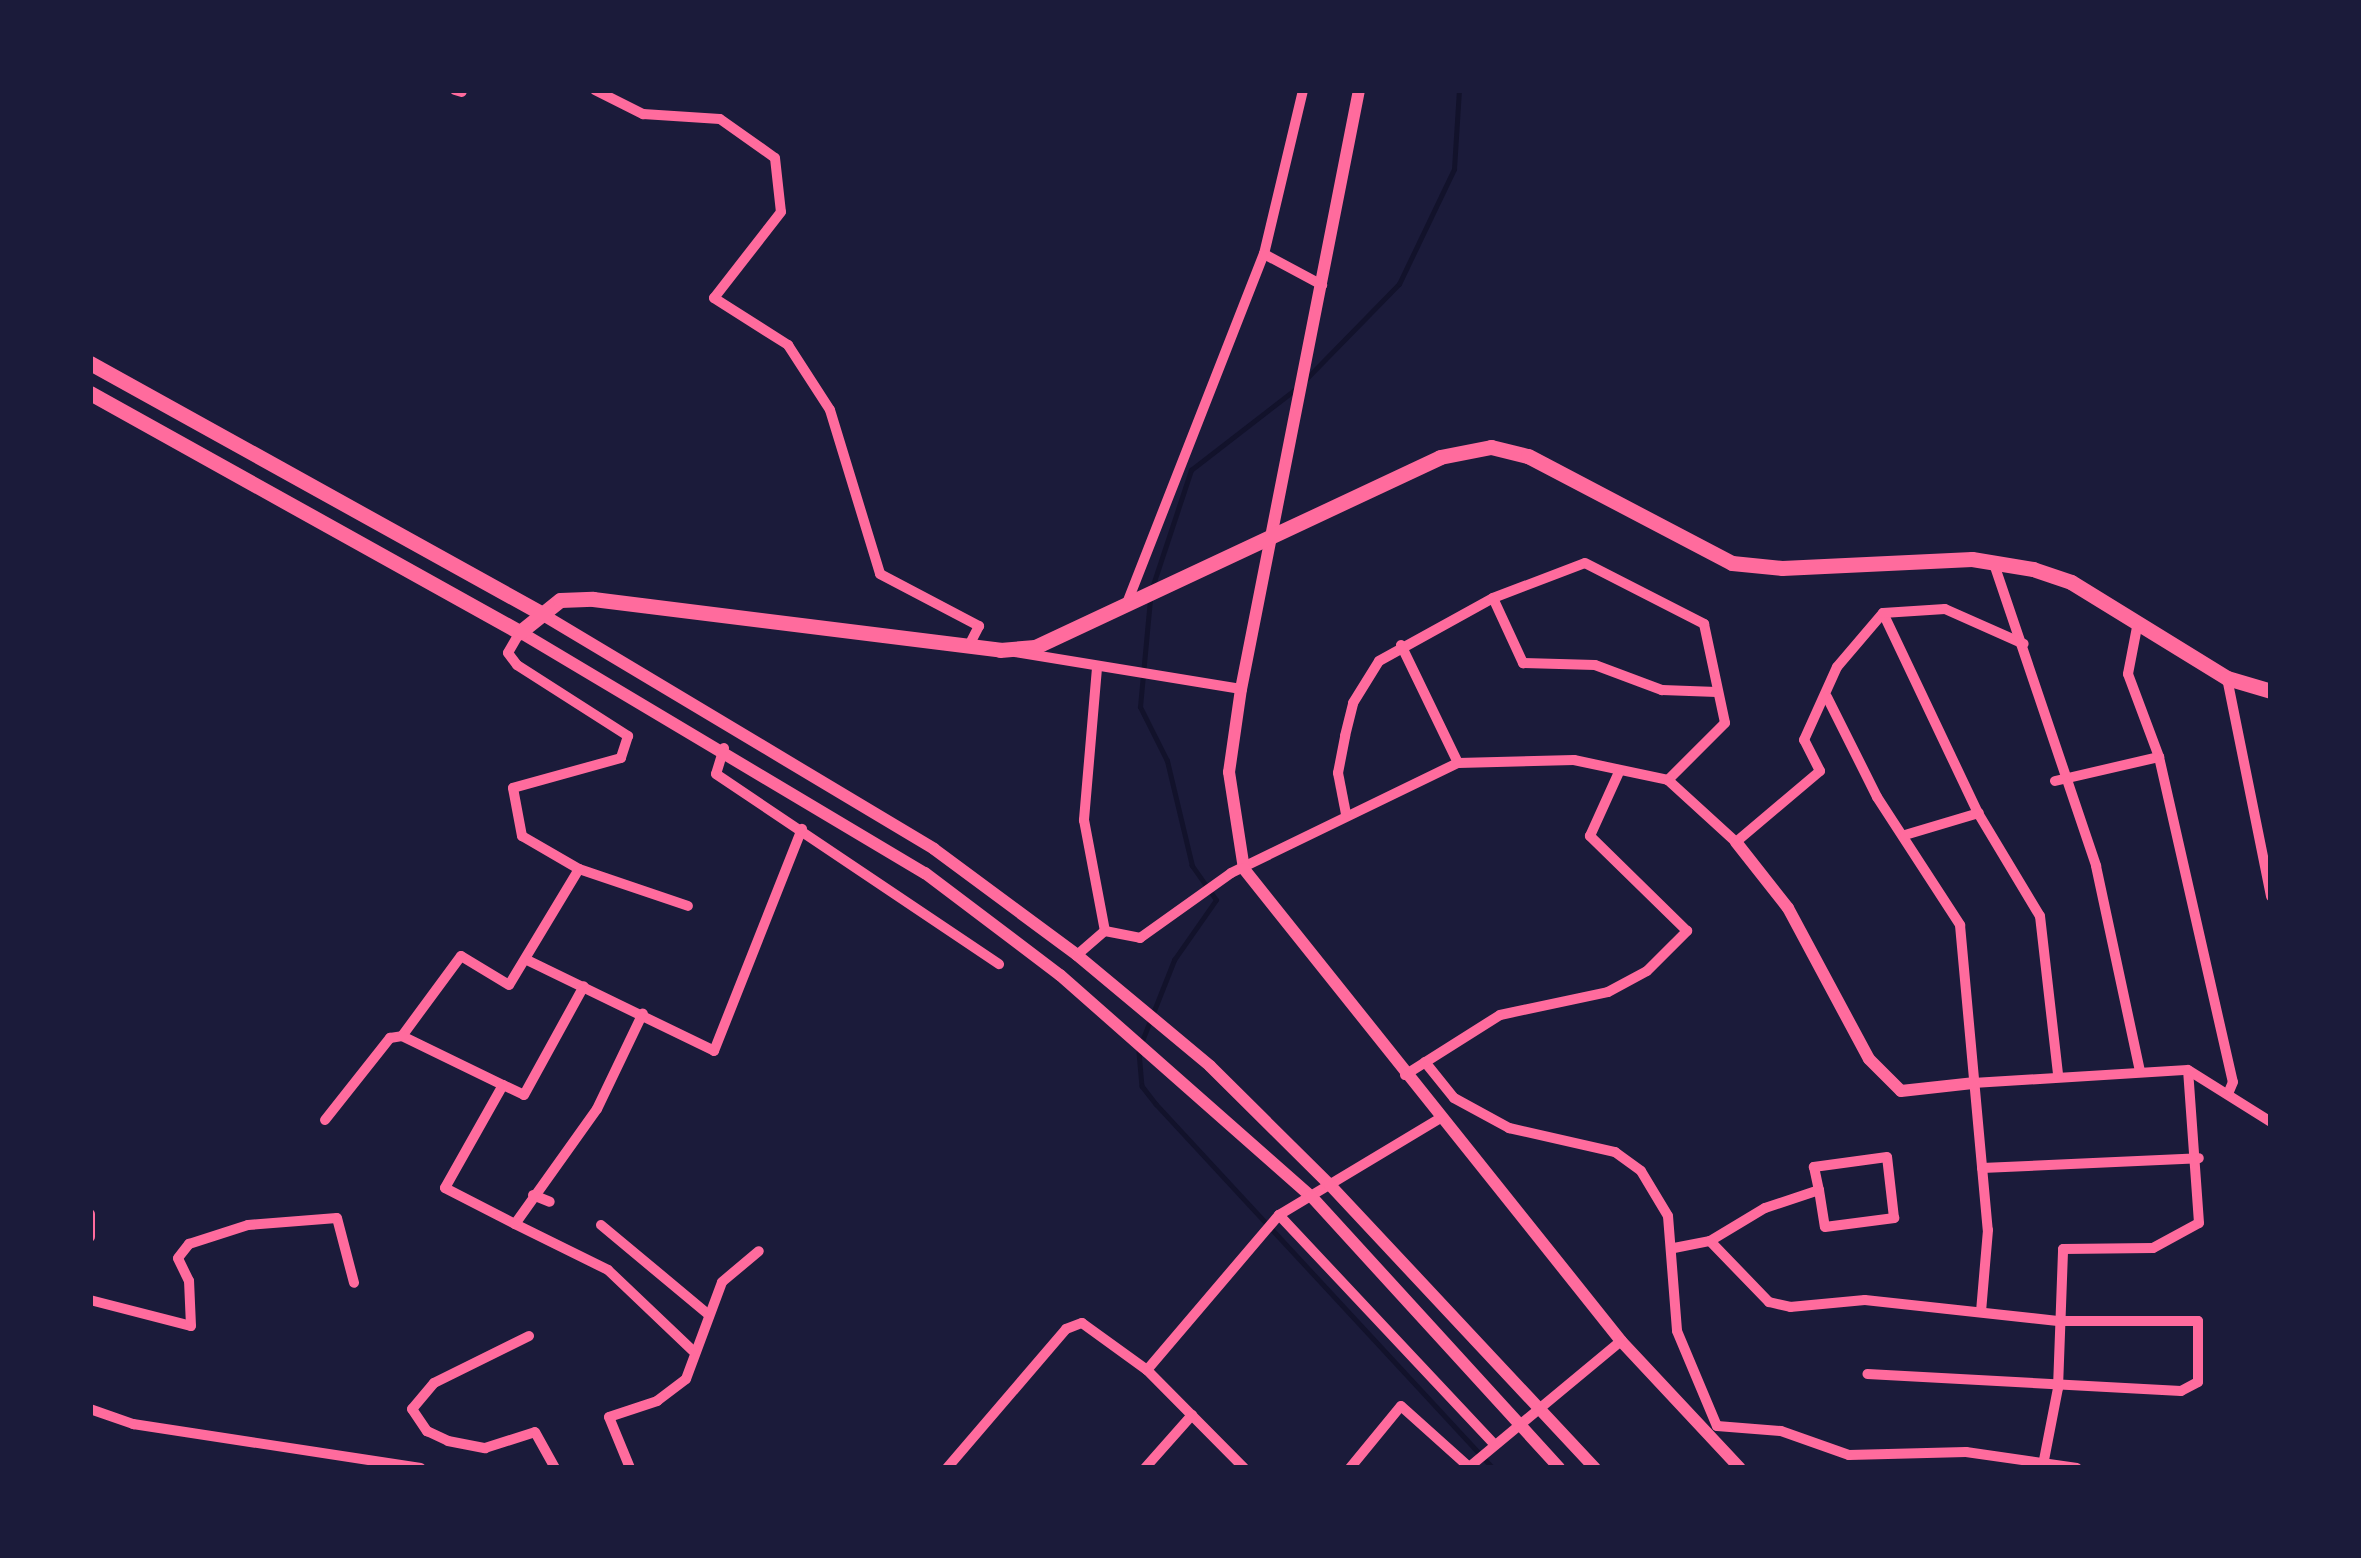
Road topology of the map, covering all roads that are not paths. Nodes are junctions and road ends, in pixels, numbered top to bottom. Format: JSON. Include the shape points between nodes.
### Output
{"nodes":[{"id":1,"x":595,"y":90,"type":"edge"},
{"id":2,"x":1303,"y":90,"type":"edge"},
{"id":3,"x":1359,"y":90,"type":"edge"},
{"id":4,"x":1264,"y":254,"type":"junction"},
{"id":5,"x":1322,"y":285,"type":"junction"},
{"id":6,"x":90,"y":363,"type":"edge"},
{"id":7,"x":90,"y":393,"type":"edge"},
{"id":8,"x":1275,"y":534,"type":"junction"},
{"id":9,"x":1993,"y":561,"type":"junction"},
{"id":10,"x":1493,"y":598,"type":"junction"},
{"id":11,"x":1125,"y":609,"type":"junction"},
{"id":12,"x":539,"y":612,"type":"junction"},
{"id":13,"x":1883,"y":613,"type":"junction"},
{"id":14,"x":2138,"y":622,"type":"junction"},
{"id":15,"x":520,"y":632,"type":"junction"},
{"id":16,"x":2024,"y":644,"type":"junction"},
{"id":17,"x":1401,"y":645,"type":"junction"},
{"id":18,"x":970,"y":646,"type":"junction"},
{"id":19,"x":1000,"y":650,"type":"junction"},
{"id":20,"x":1097,"y":668,"type":"junction"},
{"id":21,"x":2227,"y":678,"type":"junction"},
{"id":22,"x":1240,"y":688,"type":"junction"},
{"id":23,"x":2271,"y":691,"type":"edge"},
{"id":24,"x":1718,"y":692,"type":"junction"},
{"id":25,"x":1827,"y":697,"type":"junction"},
{"id":26,"x":724,"y":748,"type":"junction"},
{"id":27,"x":2159,"y":757,"type":"junction"},
{"id":28,"x":1458,"y":763,"type":"junction"},
{"id":29,"x":1620,"y":770,"type":"junction"},
{"id":30,"x":2070,"y":778,"type":"junction"},
{"id":31,"x":1668,"y":780,"type":"junction"},
{"id":32,"x":2055,"y":781,"type":"dead end"},
{"id":33,"x":1980,"y":813,"type":"junction"},
{"id":34,"x":1346,"y":814,"type":"junction"},
{"id":35,"x":802,"y":829,"type":"junction"},
{"id":36,"x":1905,"y":835,"type":"junction"},
{"id":37,"x":1736,"y":842,"type":"junction"},
{"id":38,"x":579,"y":869,"type":"junction"},
{"id":39,"x":1244,"y":869,"type":"junction"},
{"id":40,"x":2271,"y":898,"type":"edge"},
{"id":41,"x":688,"y":906,"type":"dead end"},
{"id":42,"x":1105,"y":932,"type":"junction"},
{"id":43,"x":1077,"y":955,"type":"junction"},
{"id":44,"x":527,"y":960,"type":"junction"},
{"id":45,"x":999,"y":964,"type":"dead end"},
{"id":46,"x":584,"y":986,"type":"junction"},
{"id":47,"x":643,"y":1013,"type":"junction"},
{"id":48,"x":402,"y":1036,"type":"junction"},
{"id":49,"x":1425,"y":1062,"type":"junction"},
{"id":50,"x":2188,"y":1070,"type":"junction"},
{"id":51,"x":2140,"y":1071,"type":"junction"},
{"id":52,"x":2059,"y":1074,"type":"junction"},
{"id":53,"x":1405,"y":1075,"type":"junction"},
{"id":54,"x":1973,"y":1083,"type":"junction"},
{"id":55,"x":502,"y":1085,"type":"junction"},
{"id":56,"x":2228,"y":1094,"type":"junction"},
{"id":57,"x":1438,"y":1119,"type":"junction"},
{"id":58,"x":325,"y":1120,"type":"dead end"},
{"id":59,"x":2271,"y":1122,"type":"edge"},
{"id":60,"x":2199,"y":1158,"type":"junction"},
{"id":61,"x":1982,"y":1168,"type":"junction"},
{"id":62,"x":1330,"y":1185,"type":"junction"},
{"id":63,"x":1819,"y":1190,"type":"junction"},
{"id":64,"x":532,"y":1195,"type":"junction"},
{"id":65,"x":1311,"y":1196,"type":"junction"},
{"id":66,"x":550,"y":1202,"type":"dead end"},
{"id":67,"x":90,"y":1214,"type":"edge"},
{"id":68,"x":1279,"y":1215,"type":"junction"},
{"id":69,"x":515,"y":1224,"type":"junction"},
{"id":70,"x":601,"y":1226,"type":"dead end"},
{"id":71,"x":90,"y":1237,"type":"edge"},
{"id":72,"x":1710,"y":1241,"type":"junction"},
{"id":73,"x":1674,"y":1248,"type":"junction"},
{"id":74,"x":759,"y":1251,"type":"dead end"},
{"id":75,"x":354,"y":1283,"type":"dead end"},
{"id":76,"x":90,"y":1300,"type":"edge"},
{"id":77,"x":1982,"y":1312,"type":"junction"},
{"id":78,"x":708,"y":1314,"type":"junction"},
{"id":79,"x":2058,"y":1321,"type":"junction"},
{"id":80,"x":530,"y":1336,"type":"dead end"},
{"id":81,"x":1621,"y":1341,"type":"junction"},
{"id":82,"x":693,"y":1351,"type":"junction"},
{"id":83,"x":1147,"y":1370,"type":"junction"},
{"id":84,"x":1867,"y":1374,"type":"dead end"},
{"id":85,"x":2058,"y":1388,"type":"junction"},
{"id":86,"x":1539,"y":1408,"type":"junction"},
{"id":87,"x":90,"y":1409,"type":"edge"},
{"id":88,"x":1192,"y":1415,"type":"junction"},
{"id":89,"x":1519,"y":1424,"type":"junction"},
{"id":90,"x":1713,"y":1431,"type":"junction"},
{"id":91,"x":1495,"y":1444,"type":"junction"},
{"id":92,"x":2044,"y":1460,"type":"junction"},
{"id":93,"x":1734,"y":1466,"type":"edge"},
{"id":94,"x":1468,"y":1467,"type":"edge"},
{"id":95,"x":422,"y":1468,"type":"edge"},
{"id":96,"x":555,"y":1468,"type":"edge"},
{"id":97,"x":630,"y":1468,"type":"edge"},
{"id":98,"x":947,"y":1468,"type":"edge"},
{"id":99,"x":1145,"y":1468,"type":"edge"},
{"id":100,"x":1244,"y":1468,"type":"edge"},
{"id":101,"x":1350,"y":1468,"type":"edge"},
{"id":102,"x":1559,"y":1468,"type":"edge"},
{"id":103,"x":1594,"y":1468,"type":"edge"},
{"id":104,"x":2077,"y":1468,"type":"edge"}],
"edges":[{"from":1,"to":18,"type":"street","via":[[643,114],[720,119],[775,158],[781,212],[714,298],[788,345],[830,410],[880,574],[979,626]]},
{"from":2,"to":4,"type":"street"},
{"from":3,"to":5,"type":"street"},
{"from":4,"to":5,"type":"street"},
{"from":4,"to":11,"type":"street"},
{"from":5,"to":8,"type":"street"},
{"from":6,"to":12,"type":"main road"},
{"from":7,"to":15,"type":"main road"},
{"from":8,"to":9,"type":"main road","via":[[1440,457],[1491,448],[1528,456],[1732,563]]},
{"from":8,"to":11,"type":"main road"},
{"from":8,"to":22,"type":"street"},
{"from":9,"to":14,"type":"main road","via":[[2071,582]]},
{"from":9,"to":16,"type":"street"},
{"from":10,"to":17,"type":"street"},
{"from":10,"to":24,"type":"street","via":[[1523,663],[1595,664],[1662,690]]},
{"from":10,"to":24,"type":"street","via":[[1585,563],[1704,624]]},
{"from":11,"to":19,"type":"main road","via":[[1064,638]]},
{"from":12,"to":15,"type":"main road"},
{"from":12,"to":18,"type":"main road","via":[[560,600],[592,599]]},
{"from":12,"to":43,"type":"street","via":[[934,849]]},
{"from":13,"to":16,"type":"street","via":[[1945,609]]},
{"from":13,"to":25,"type":"street","via":[[1837,667]]},
{"from":13,"to":33,"type":"street"},
{"from":14,"to":21,"type":"main road"},
{"from":14,"to":27,"type":"street","via":[[2128,674]]},
{"from":15,"to":26,"type":"street"},
{"from":15,"to":38,"type":"street","via":[[508,653],[517,665],[628,736],[621,758],[513,788],[522,836]]},
{"from":16,"to":30,"type":"street"},
{"from":17,"to":28,"type":"street"},
{"from":17,"to":34,"type":"street","via":[[1365,678],[1352,704],[1338,773]]},
{"from":18,"to":19,"type":"main road"},
{"from":19,"to":20,"type":"street"},
{"from":20,"to":22,"type":"street"},
{"from":20,"to":42,"type":"street","via":[[1084,820]]},
{"from":21,"to":23,"type":"main road"},
{"from":21,"to":40,"type":"street"},
{"from":22,"to":39,"type":"street","via":[[1229,772]]},
{"from":24,"to":31,"type":"street","via":[[1720,734]]},
{"from":25,"to":36,"type":"street"},
{"from":25,"to":37,"type":"street","via":[[1804,740],[1820,771]]},
{"from":26,"to":35,"type":"street","via":[[716,774]]},
{"from":26,"to":65,"type":"street","via":[[925,873],[1017,942],[1194,1086]]},
{"from":27,"to":30,"type":"street"},
{"from":27,"to":56,"type":"street","via":[[2233,1082]]},
{"from":28,"to":29,"type":"street","via":[[1574,760]]},
{"from":28,"to":34,"type":"street"},
{"from":29,"to":31,"type":"street"},
{"from":29,"to":49,"type":"street","via":[[1591,836],[1687,931],[1647,971],[1608,992],[1500,1015]]},
{"from":30,"to":32,"type":"street"},
{"from":30,"to":51,"type":"street"},
{"from":31,"to":37,"type":"street"},
{"from":33,"to":36,"type":"street"},
{"from":33,"to":52,"type":"street","via":[[2040,916]]},
{"from":34,"to":39,"type":"street"},
{"from":35,"to":45,"type":"street"},
{"from":35,"to":47,"type":"street","via":[[714,1051]]},
{"from":36,"to":54,"type":"street","via":[[1960,925]]},
{"from":37,"to":54,"type":"street","via":[[1788,908],[1869,1059],[1901,1091]]},
{"from":38,"to":41,"type":"street"},
{"from":38,"to":44,"type":"street"},
{"from":39,"to":42,"type":"street","via":[[1140,938]]},
{"from":39,"to":53,"type":"street"},
{"from":42,"to":43,"type":"street"},
{"from":43,"to":62,"type":"street","via":[[1210,1066]]},
{"from":44,"to":46,"type":"street"},
{"from":44,"to":48,"type":"street","via":[[509,985],[461,956]]},
{"from":46,"to":47,"type":"street"},
{"from":46,"to":55,"type":"street","via":[[524,1095]]},
{"from":47,"to":64,"type":"street","via":[[598,1109]]},
{"from":48,"to":55,"type":"street"},
{"from":48,"to":58,"type":"street","via":[[390,1037]]},
{"from":49,"to":53,"type":"street"},
{"from":49,"to":73,"type":"street","via":[[1454,1098],[1509,1128],[1615,1152],[1641,1171],[1660,1195]]},
{"from":50,"to":51,"type":"street"},
{"from":50,"to":56,"type":"street"},
{"from":50,"to":60,"type":"street"},
{"from":51,"to":52,"type":"street"},
{"from":52,"to":54,"type":"street"},
{"from":53,"to":57,"type":"street"},
{"from":54,"to":61,"type":"street"},
{"from":55,"to":69,"type":"street","via":[[445,1188]]},
{"from":56,"to":59,"type":"street"},
{"from":57,"to":62,"type":"street"},
{"from":57,"to":81,"type":"street"},
{"from":60,"to":61,"type":"street"},
{"from":60,"to":79,"type":"street","via":[[2200,1223],[2153,1248],[2063,1249]]},
{"from":61,"to":77,"type":"street"},
{"from":62,"to":65,"type":"street"},
{"from":62,"to":86,"type":"street"},
{"from":63,"to":63,"type":"street","via":[[1826,1227],[1894,1218],[1887,1157],[1814,1167]]},
{"from":63,"to":72,"type":"street","via":[[1765,1208]]},
{"from":64,"to":66,"type":"street"},
{"from":64,"to":69,"type":"street"},
{"from":65,"to":68,"type":"street"},
{"from":65,"to":89,"type":"street"},
{"from":67,"to":71,"type":"street"},
{"from":68,"to":83,"type":"street"},
{"from":68,"to":91,"type":"street"},
{"from":69,"to":82,"type":"street","via":[[608,1270]]},
{"from":70,"to":78,"type":"street"},
{"from":72,"to":73,"type":"street"},
{"from":72,"to":77,"type":"street","via":[[1779,1306],[1864,1300]]},
{"from":73,"to":90,"type":"street","via":[[1677,1331]]},
{"from":74,"to":78,"type":"street","via":[[732,1269]]},
{"from":75,"to":76,"type":"street","via":[[337,1218],[248,1225],[189,1244],[178,1258],[189,1281],[190,1326]]},
{"from":77,"to":79,"type":"street"},
{"from":78,"to":82,"type":"street"},
{"from":79,"to":85,"type":"street"},
{"from":79,"to":85,"type":"street","via":[[2198,1321],[2194,1386]]},
{"from":80,"to":96,"type":"street","via":[[434,1383],[412,1408],[427,1431],[467,1445],[485,1448],[535,1432]]},
{"from":81,"to":86,"type":"street"},
{"from":81,"to":90,"type":"street"},
{"from":82,"to":97,"type":"street","via":[[686,1379],[657,1401],[610,1417]]},
{"from":83,"to":88,"type":"street"},
{"from":83,"to":98,"type":"street","via":[[1075,1324]]},
{"from":84,"to":85,"type":"street"},
{"from":85,"to":92,"type":"street"},
{"from":86,"to":89,"type":"street"},
{"from":86,"to":103,"type":"street"},
{"from":87,"to":95,"type":"street","via":[[133,1424]]},
{"from":88,"to":99,"type":"street"},
{"from":88,"to":100,"type":"street"},
{"from":89,"to":91,"type":"street"},
{"from":89,"to":102,"type":"street"},
{"from":90,"to":92,"type":"street","via":[[1781,1431],[1849,1455]]},
{"from":90,"to":93,"type":"street"},
{"from":91,"to":94,"type":"street"},
{"from":92,"to":104,"type":"street"},
{"from":94,"to":101,"type":"street","via":[[1401,1406]]}]}
